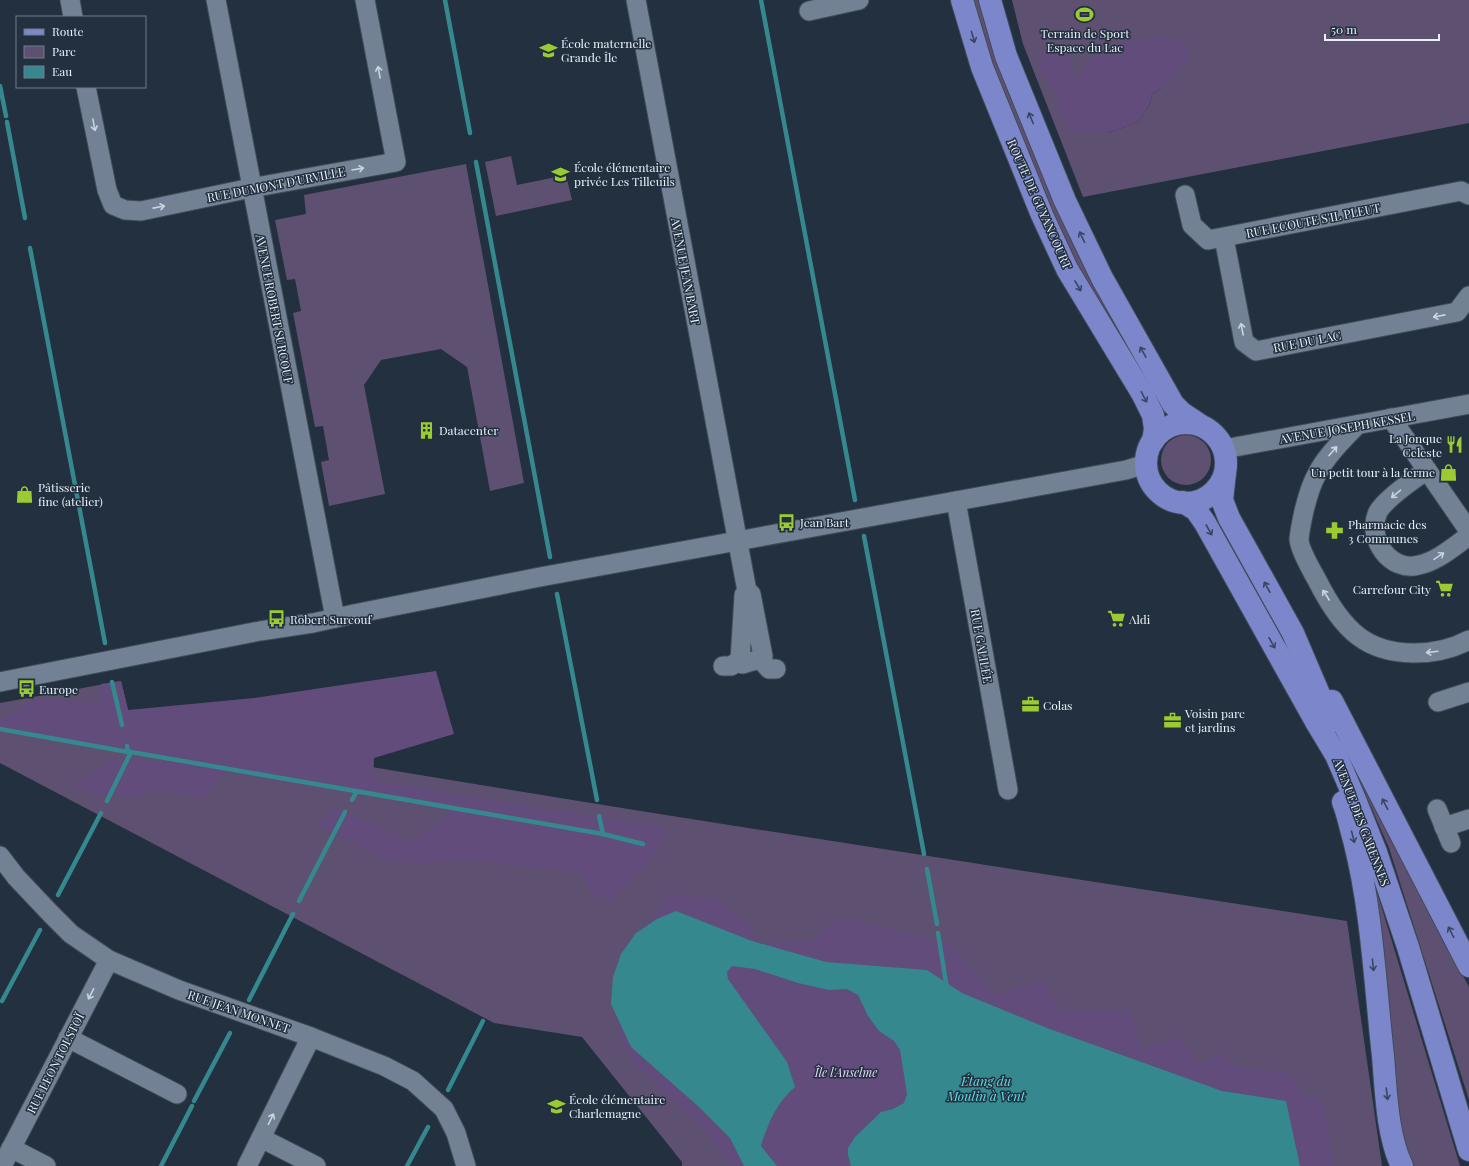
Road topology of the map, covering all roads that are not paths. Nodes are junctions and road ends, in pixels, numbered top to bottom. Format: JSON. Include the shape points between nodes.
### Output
{"nodes":[{"id":1,"x":70,"y":0,"type":"edge"},
{"id":2,"x":216,"y":0,"type":"edge"},
{"id":3,"x":364,"y":0,"type":"edge"},
{"id":4,"x":636,"y":0,"type":"edge"},
{"id":5,"x":962,"y":0,"type":"edge"},
{"id":6,"x":990,"y":0,"type":"edge"},
{"id":7,"x":847,"y":1,"type":"edge"},
{"id":8,"x":809,"y":11,"type":"dead end"},
{"id":9,"x":73,"y":16,"type":"edge"},
{"id":10,"x":86,"y":88,"type":"edge"},
{"id":11,"x":251,"y":188,"type":"junction"},
{"id":12,"x":1469,"y":195,"type":"edge"},
{"id":13,"x":1185,"y":196,"type":"dead end"},
{"id":14,"x":1224,"y":238,"type":"junction"},
{"id":15,"x":1469,"y":296,"type":"edge"},
{"id":16,"x":1469,"y":404,"type":"edge"},
{"id":17,"x":1391,"y":418,"type":"junction"},
{"id":18,"x":1200,"y":425,"type":"junction"},
{"id":19,"x":1357,"y":425,"type":"junction"},
{"id":20,"x":1153,"y":441,"type":"junction"},
{"id":21,"x":1224,"y":449,"type":"junction"},
{"id":22,"x":1146,"y":464,"type":"junction"},
{"id":23,"x":1427,"y":470,"type":"junction"},
{"id":24,"x":1225,"y":473,"type":"junction"},
{"id":25,"x":956,"y":501,"type":"junction"},
{"id":26,"x":1183,"y":502,"type":"junction"},
{"id":27,"x":1469,"y":531,"type":"edge"},
{"id":28,"x":1469,"y":536,"type":"edge"},
{"id":29,"x":738,"y":542,"type":"junction"},
{"id":30,"x":747,"y":591,"type":"junction"},
{"id":31,"x":335,"y":618,"type":"junction"},
{"id":32,"x":1293,"y":633,"type":"junction"},
{"id":33,"x":1469,"y":640,"type":"edge"},
{"id":34,"x":0,"y":682,"type":"edge"},
{"id":35,"x":1469,"y":692,"type":"edge"},
{"id":36,"x":1438,"y":702,"type":"dead end"},
{"id":37,"x":1315,"y":720,"type":"junction"},
{"id":38,"x":1008,"y":790,"type":"dead end"},
{"id":39,"x":1437,"y":809,"type":"dead end"},
{"id":40,"x":1469,"y":819,"type":"edge"},
{"id":41,"x":0,"y":856,"type":"edge"},
{"id":42,"x":109,"y":960,"type":"junction"},
{"id":43,"x":1469,"y":966,"type":"edge"},
{"id":44,"x":311,"y":1037,"type":"junction"},
{"id":45,"x":68,"y":1038,"type":"junction"},
{"id":46,"x":177,"y":1094,"type":"dead end"},
{"id":47,"x":1469,"y":1120,"type":"edge"},
{"id":48,"x":261,"y":1138,"type":"junction"},
{"id":49,"x":11,"y":1148,"type":"junction"},
{"id":50,"x":1469,"y":1150,"type":"edge"},
{"id":51,"x":2,"y":1166,"type":"edge"},
{"id":52,"x":46,"y":1166,"type":"edge"},
{"id":53,"x":247,"y":1166,"type":"edge"},
{"id":54,"x":316,"y":1166,"type":"edge"},
{"id":55,"x":466,"y":1166,"type":"edge"},
{"id":56,"x":1402,"y":1166,"type":"edge"}],
"edges":[{"from":1,"to":9,"type":"street"},
{"from":2,"to":11,"type":"street","name":"AVENUE ROBERT SURCOUF"},
{"from":11,"to":3,"type":"street","name":"RUE DUMONT D'URVILLE","one_way":true,"via":[[396,162]]},
{"from":4,"to":29,"type":"street","name":"AVENUE JEAN BART"},
{"from":5,"to":20,"type":"main road","name":"ROUTE DE GUYANCOURT","one_way":true,"via":[[982,67],[1042,215],[1068,269],[1153,415]]},
{"from":18,"to":6,"type":"main road","name":"ROUTE DE GUYANCOURT","one_way":true,"via":[[1173,404],[1102,278],[1065,201],[1009,63]]},
{"from":7,"to":8,"type":"street"},
{"from":10,"to":11,"type":"street","name":"RUE DUMONT D'URVILLE","one_way":true,"via":[[107,190],[113,206],[141,211]]},
{"from":11,"to":31,"type":"street","name":"AVENUE ROBERT SURCOUF"},
{"from":12,"to":14,"type":"street","name":"RUE ECOUTE S'IL PLEUT","via":[[1461,190]]},
{"from":13,"to":14,"type":"street","name":"RUE ECOUTE S'IL PLEUT","via":[[1192,224],[1208,240]]},
{"from":15,"to":14,"type":"street","name":"RUE DU LAC","one_way":true,"via":[[1457,312],[1256,351],[1244,342]]},
{"from":16,"to":17,"type":"street","name":"AVENUE JOSEPH KESSEL"},
{"from":17,"to":19,"type":"street","name":"AVENUE JOSEPH KESSEL"},
{"from":17,"to":23,"type":"street"},
{"from":18,"to":20,"type":"main road","via":[[1187,422],[1174,424],[1162,431]]},
{"from":18,"to":21,"type":"main road","via":[[1219,439]]},
{"from":19,"to":21,"type":"street","name":"AVENUE JOSEPH KESSEL"},
{"from":33,"to":19,"type":"street","one_way":true,"via":[[1443,650],[1420,653],[1377,647],[1359,637],[1345,624],[1306,559],[1299,540],[1308,495],[1317,473]]},
{"from":20,"to":22,"type":"main road"},
{"from":21,"to":24,"type":"main road"},
{"from":22,"to":25,"type":"street","via":[[1126,470]]},
{"from":22,"to":26,"type":"main road","via":[[1148,476],[1161,494]]},
{"from":23,"to":27,"type":"street"},
{"from":23,"to":28,"type":"street","one_way":true,"via":[[1387,502],[1379,512],[1375,526],[1376,539],[1381,548],[1394,562],[1418,566],[1430,562]]},
{"from":24,"to":26,"type":"main road","via":[[1219,486],[1209,496]]},
{"from":32,"to":24,"type":"main road","name":"AVENUE DES GARENNES","one_way":true,"via":[[1229,518],[1222,500]]},
{"from":25,"to":29,"type":"street"},
{"from":25,"to":38,"type":"street","name":"RUE GALILÉE"},
{"from":26,"to":37,"type":"main road","name":"AVENUE DES GARENNES","one_way":true,"via":[[1196,510],[1205,523]]},
{"from":29,"to":30,"type":"street","name":"AVENUE JEAN BART"},
{"from":29,"to":31,"type":"street","via":[[540,577]]},
{"from":30,"to":30,"type":"street","via":[[751,594],[762,656],[768,664],[732,663],[744,595]]},
{"from":31,"to":34,"type":"street"},
{"from":43,"to":32,"type":"main road","one_way":true,"via":[[1321,680]]},
{"from":32,"to":47,"type":"main road","name":"AVENUE DES GARENNES","via":[[1383,848]]},
{"from":35,"to":36,"type":"street"},
{"from":37,"to":50,"type":"main road","name":"AVENUE DES GARENNES","via":[[1336,755],[1376,852],[1408,947]]},
{"from":37,"to":56,"type":"main road","one_way":true,"via":[[1345,806],[1360,866],[1391,1130]]},
{"from":39,"to":40,"type":"street","via":[[1448,835]]},
{"from":41,"to":42,"type":"street","name":"RUE JEAN MONNET","via":[[16,877],[66,929]]},
{"from":42,"to":44,"type":"street","name":"RUE JEAN MONNET","via":[[179,990]]},
{"from":42,"to":45,"type":"street","name":"RUE LEON TOLSTOÏ","one_way":true},
{"from":48,"to":44,"type":"street","one_way":true},
{"from":44,"to":55,"type":"street","name":"RUE JEAN MONNET","via":[[413,1080],[444,1109],[456,1133]]},
{"from":45,"to":46,"type":"street"},
{"from":45,"to":49,"type":"street","name":"RUE LEON TOLSTOÏ"},
{"from":48,"to":53,"type":"street"},
{"from":48,"to":54,"type":"street"},
{"from":49,"to":51,"type":"street","name":"RUE LEON TOLSTOÏ"},
{"from":49,"to":52,"type":"street"}]}
